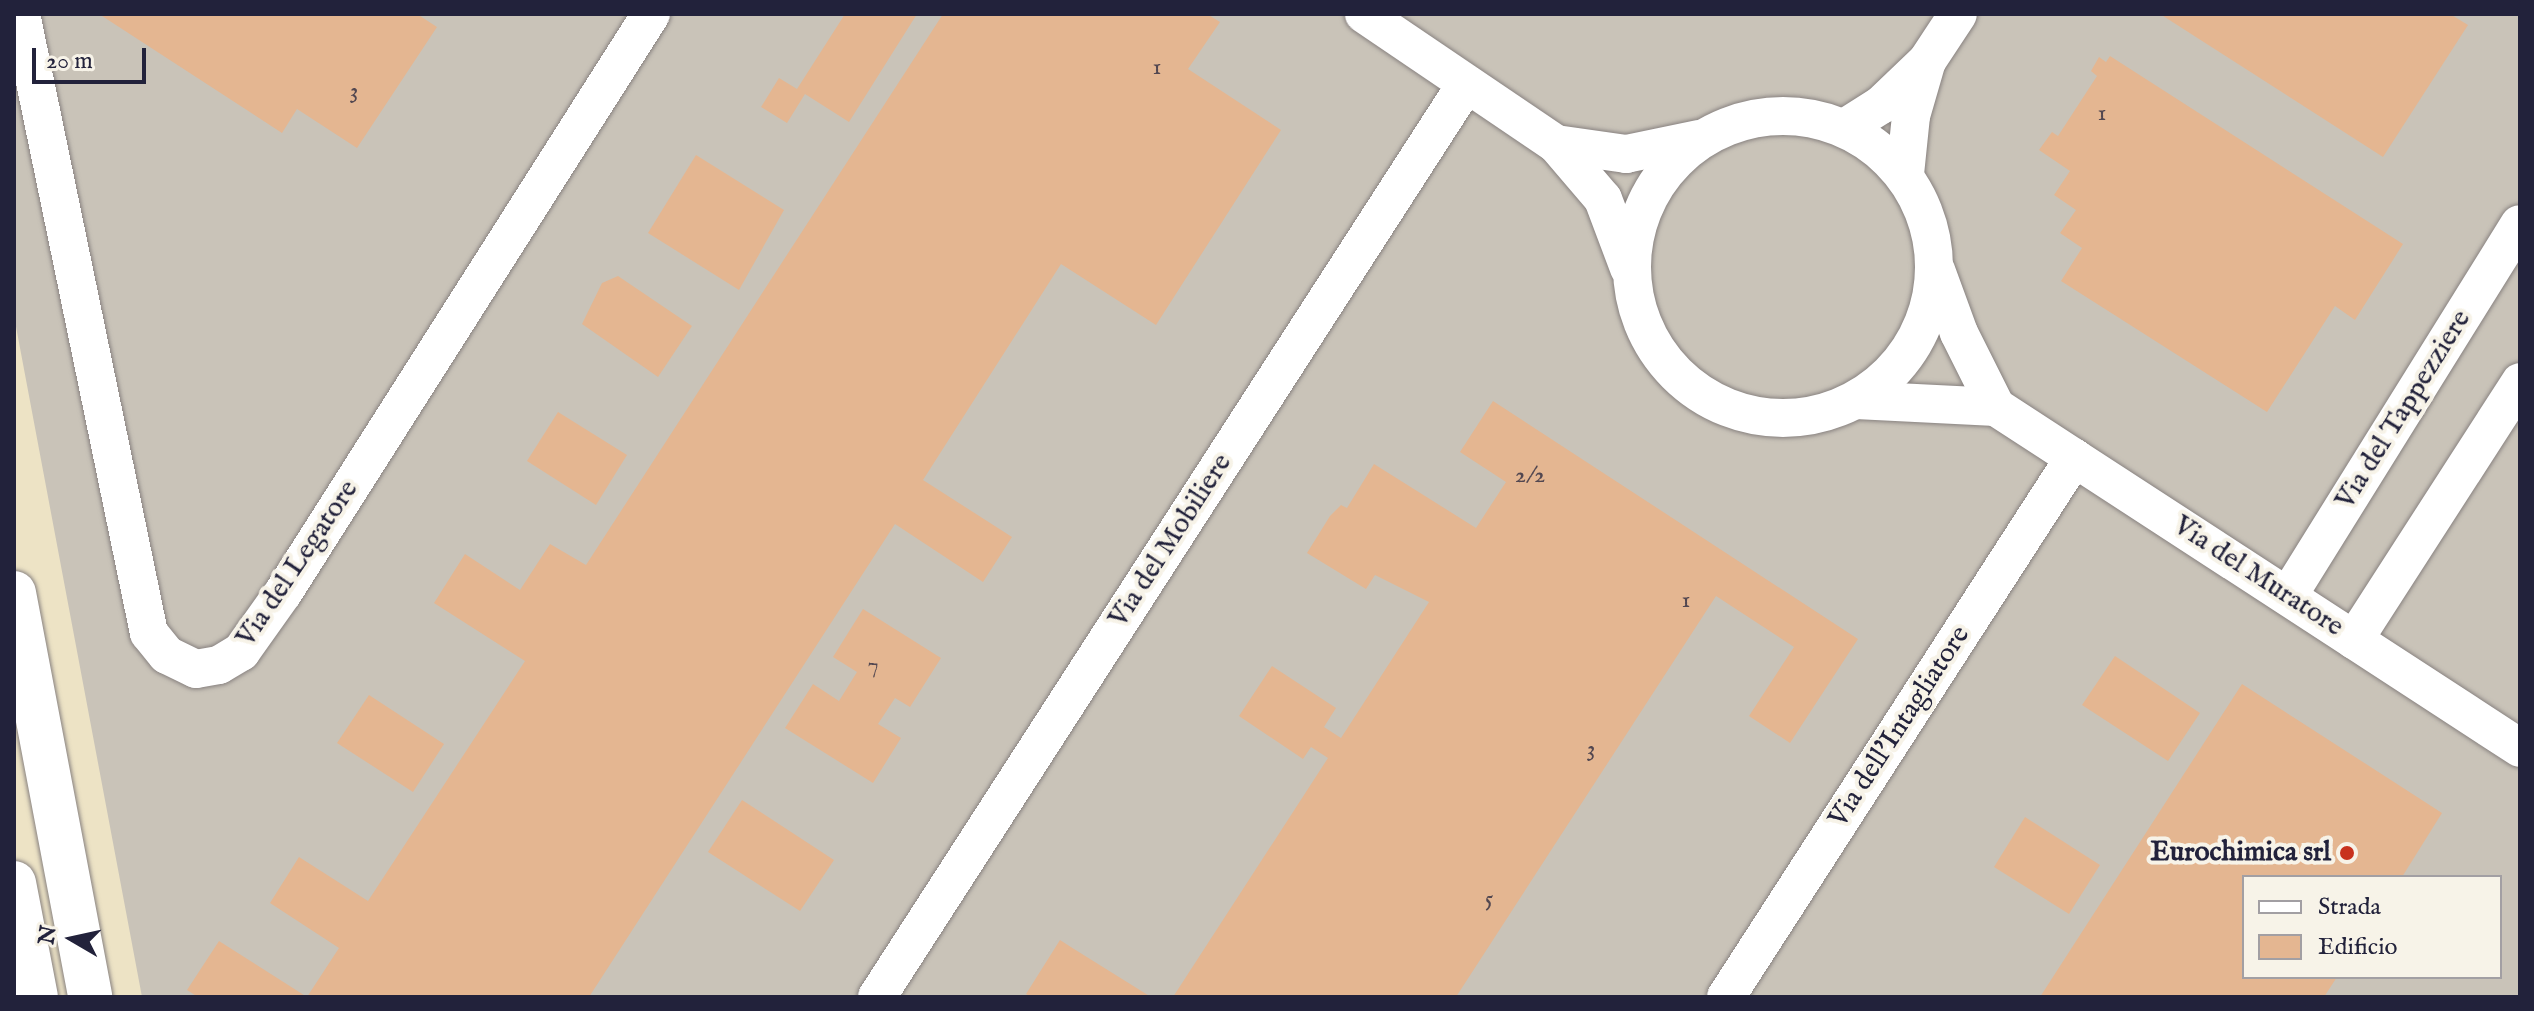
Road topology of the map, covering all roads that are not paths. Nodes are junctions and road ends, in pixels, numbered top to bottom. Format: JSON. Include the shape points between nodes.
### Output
{"nodes":[{"id":1,"x":21,"y":14,"type":"edge"},
{"id":2,"x":651,"y":14,"type":"edge"},
{"id":3,"x":1364,"y":14,"type":"edge"},
{"id":4,"x":1958,"y":14,"type":"edge"},
{"id":5,"x":1927,"y":61,"type":"junction"},
{"id":6,"x":1466,"y":84,"type":"junction"},
{"id":7,"x":1846,"y":127,"type":"junction"},
{"id":8,"x":1699,"y":139,"type":"junction"},
{"id":9,"x":1556,"y":144,"type":"junction"},
{"id":10,"x":1905,"y":174,"type":"junction"},
{"id":11,"x":2520,"y":224,"type":"edge"},
{"id":12,"x":1936,"y":268,"type":"junction"},
{"id":13,"x":1631,"y":274,"type":"junction"},
{"id":14,"x":2520,"y":382,"type":"edge"},
{"id":15,"x":1856,"y":400,"type":"junction"},
{"id":16,"x":1996,"y":407,"type":"junction"},
{"id":17,"x":2074,"y":458,"type":"junction"},
{"id":18,"x":14,"y":593,"type":"edge"},
{"id":19,"x":2288,"y":596,"type":"junction"},
{"id":20,"x":2354,"y":640,"type":"junction"},
{"id":21,"x":2520,"y":748,"type":"edge"},
{"id":22,"x":14,"y":883,"type":"edge"},
{"id":23,"x":36,"y":997,"type":"edge"},
{"id":24,"x":90,"y":997,"type":"edge"},
{"id":25,"x":877,"y":997,"type":"edge"},
{"id":26,"x":1726,"y":997,"type":"edge"}],
"edges":[{"from":1,"to":2,"type":"street","name":"Via del Legatore","via":[[149,633],[167,655],[196,669],[219,665],[241,652],[283,593]]},
{"from":3,"to":6,"type":"street"},
{"from":4,"to":5,"type":"street"},
{"from":5,"to":7,"type":"street","via":[[1881,105]]},
{"from":5,"to":10,"type":"street","via":[[1911,116]]},
{"from":6,"to":9,"type":"street"},
{"from":6,"to":25,"type":"street","name":"Via del Mobiliere"},
{"from":7,"to":8,"type":"street","via":[[1796,114],[1746,118]]},
{"from":7,"to":10,"type":"street","via":[[1878,147]]},
{"from":8,"to":9,"type":"street","via":[[1626,154]]},
{"from":8,"to":13,"type":"street","via":[[1661,175],[1638,222]]},
{"from":9,"to":13,"type":"street","via":[[1603,199]]},
{"from":10,"to":12,"type":"street","via":[[1928,218]]},
{"from":11,"to":19,"type":"street","name":"Via del Tappezziere"},
{"from":12,"to":15,"type":"street","via":[[1930,308],[1914,345],[1889,377]]},
{"from":12,"to":16,"type":"street","via":[[1959,333]]},
{"from":13,"to":15,"type":"street","via":[[1649,335],[1669,368],[1709,400],[1757,417],[1795,417]]},
{"from":14,"to":20,"type":"street"},
{"from":15,"to":16,"type":"street"},
{"from":16,"to":17,"type":"street","name":"Via del Muratore"},
{"from":17,"to":19,"type":"street","name":"Via del Muratore"},
{"from":17,"to":26,"type":"street","name":"Via dell'Intagliatore"},
{"from":18,"to":24,"type":"main road"},
{"from":19,"to":20,"type":"street","name":"Via del Muratore"},
{"from":20,"to":21,"type":"street","name":"Via del Muratore"},
{"from":22,"to":23,"type":"main road"}]}
